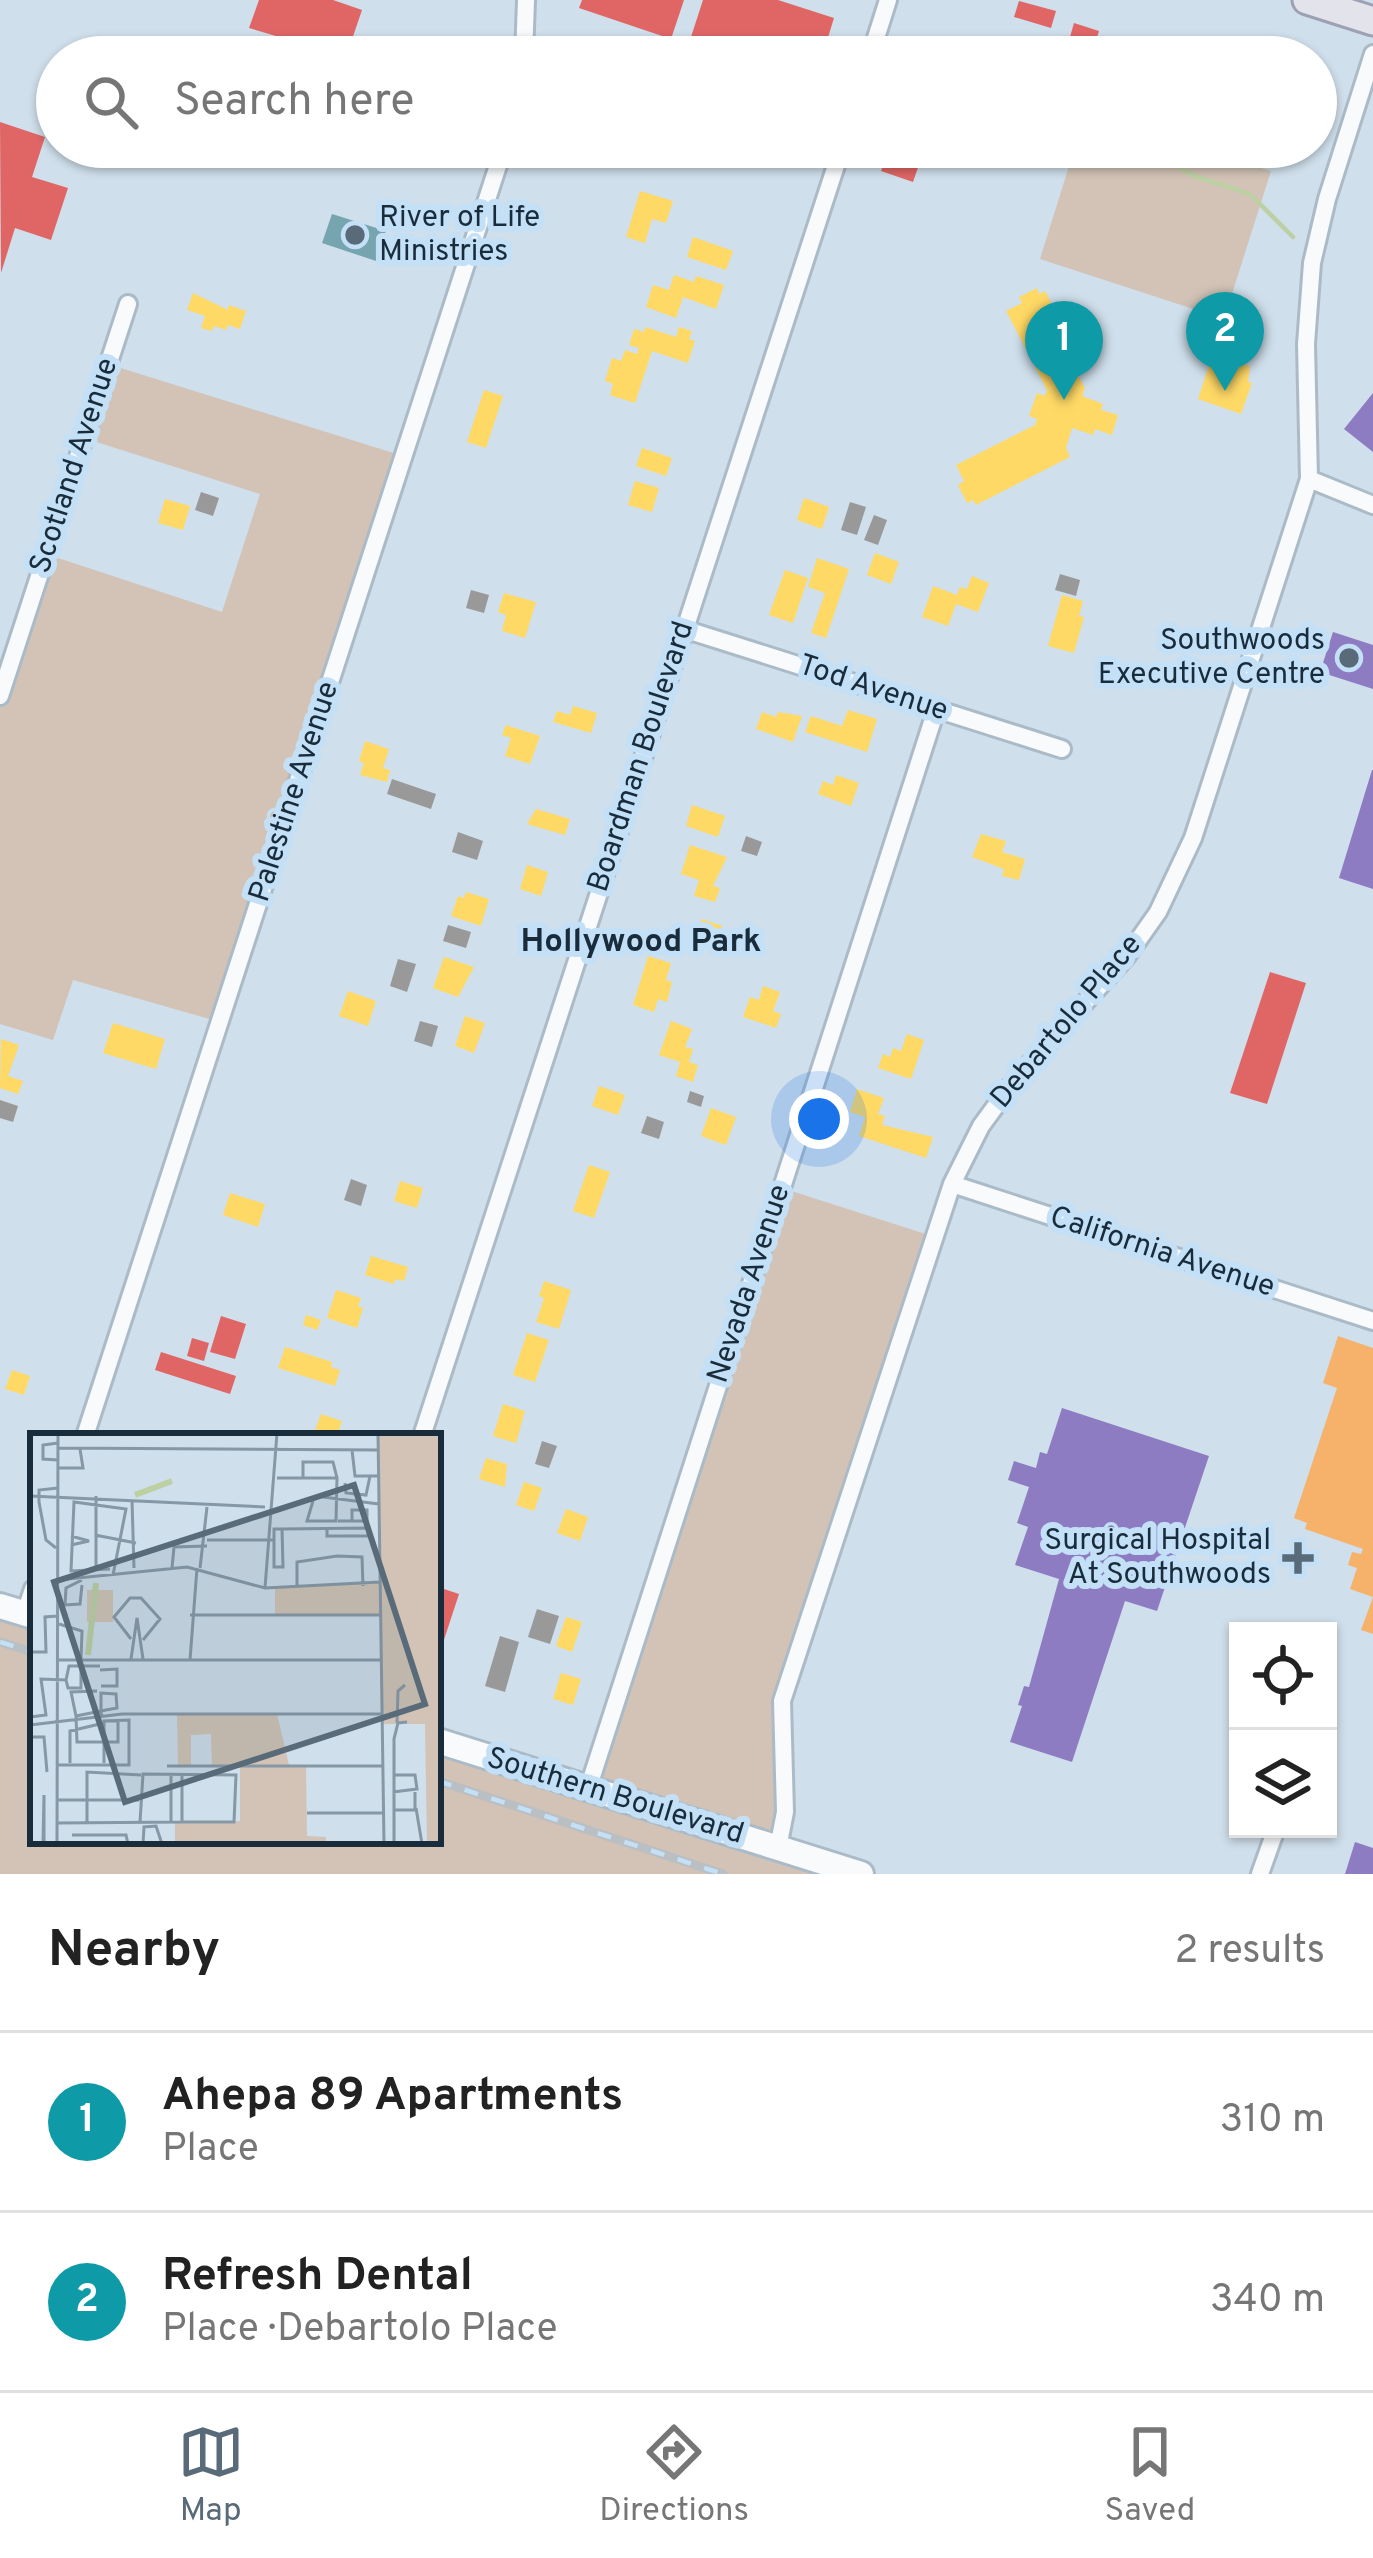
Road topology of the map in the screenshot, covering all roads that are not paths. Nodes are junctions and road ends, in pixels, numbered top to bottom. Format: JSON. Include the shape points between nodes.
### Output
{"nodes":[{"id":1,"x":526,"y":0,"type":"edge"},
{"id":2,"x":889,"y":0,"type":"edge"},
{"id":3,"x":1307,"y":0,"type":"edge"},
{"id":4,"x":1373,"y":21,"type":"edge"},
{"id":5,"x":525,"y":36,"type":"edge"},
{"id":6,"x":877,"y":36,"type":"edge"},
{"id":7,"x":1373,"y":54,"type":"edge"},
{"id":8,"x":497,"y":168,"type":"edge"},
{"id":9,"x":835,"y":168,"type":"edge"},
{"id":10,"x":128,"y":304,"type":"dead end"},
{"id":11,"x":1309,"y":479,"type":"junction"},
{"id":12,"x":1373,"y":506,"type":"edge"},
{"id":13,"x":684,"y":629,"type":"junction"},
{"id":14,"x":0,"y":696,"type":"edge"},
{"id":15,"x":935,"y":710,"type":"junction"},
{"id":16,"x":1062,"y":749,"type":"dead end"},
{"id":17,"x":952,"y":1184,"type":"junction"},
{"id":18,"x":1373,"y":1322,"type":"edge"},
{"id":19,"x":86,"y":1433,"type":"edge"},
{"id":20,"x":423,"y":1433,"type":"edge"},
{"id":21,"x":441,"y":1742,"type":"edge"},
{"id":22,"x":588,"y":1789,"type":"junction"},
{"id":23,"x":1273,"y":1838,"type":"edge"},
{"id":24,"x":778,"y":1848,"type":"junction"},
{"id":25,"x":862,"y":1874,"type":"edge"},
{"id":26,"x":1260,"y":1874,"type":"edge"}],
"edges":[{"from":1,"to":5,"type":"street"},
{"from":2,"to":6,"type":"street"},
{"from":3,"to":4,"type":"main road"},
{"from":7,"to":11,"type":"street","name":"Debartolo Place","via":[[1312,263]]},
{"from":8,"to":19,"type":"street","name":"Palestine Avenue"},
{"from":9,"to":13,"type":"street","name":"Boardman Boulevard"},
{"from":10,"to":14,"type":"street","name":"Scotland Avenue"},
{"from":11,"to":12,"type":"street"},
{"from":11,"to":17,"type":"street","name":"Debartolo Place","via":[[1215,778],[1168,892],[1107,982],[1014,1081]]},
{"from":13,"to":15,"type":"street","name":"Tod Avenue"},
{"from":13,"to":20,"type":"street","name":"Boardman Boulevard"},
{"from":15,"to":16,"type":"street","name":"Tod Avenue"},
{"from":15,"to":22,"type":"street","name":"Nevada Avenue"},
{"from":17,"to":18,"type":"street","name":"California Avenue"},
{"from":17,"to":24,"type":"street","name":"Debartolo Place","via":[[782,1701],[785,1812]]},
{"from":21,"to":22,"type":"street","name":"Southern Boulevard"},
{"from":22,"to":24,"type":"street","name":"Southern Boulevard"},
{"from":23,"to":26,"type":"street"},
{"from":24,"to":25,"type":"street","name":"Southern Boulevard"}]}
